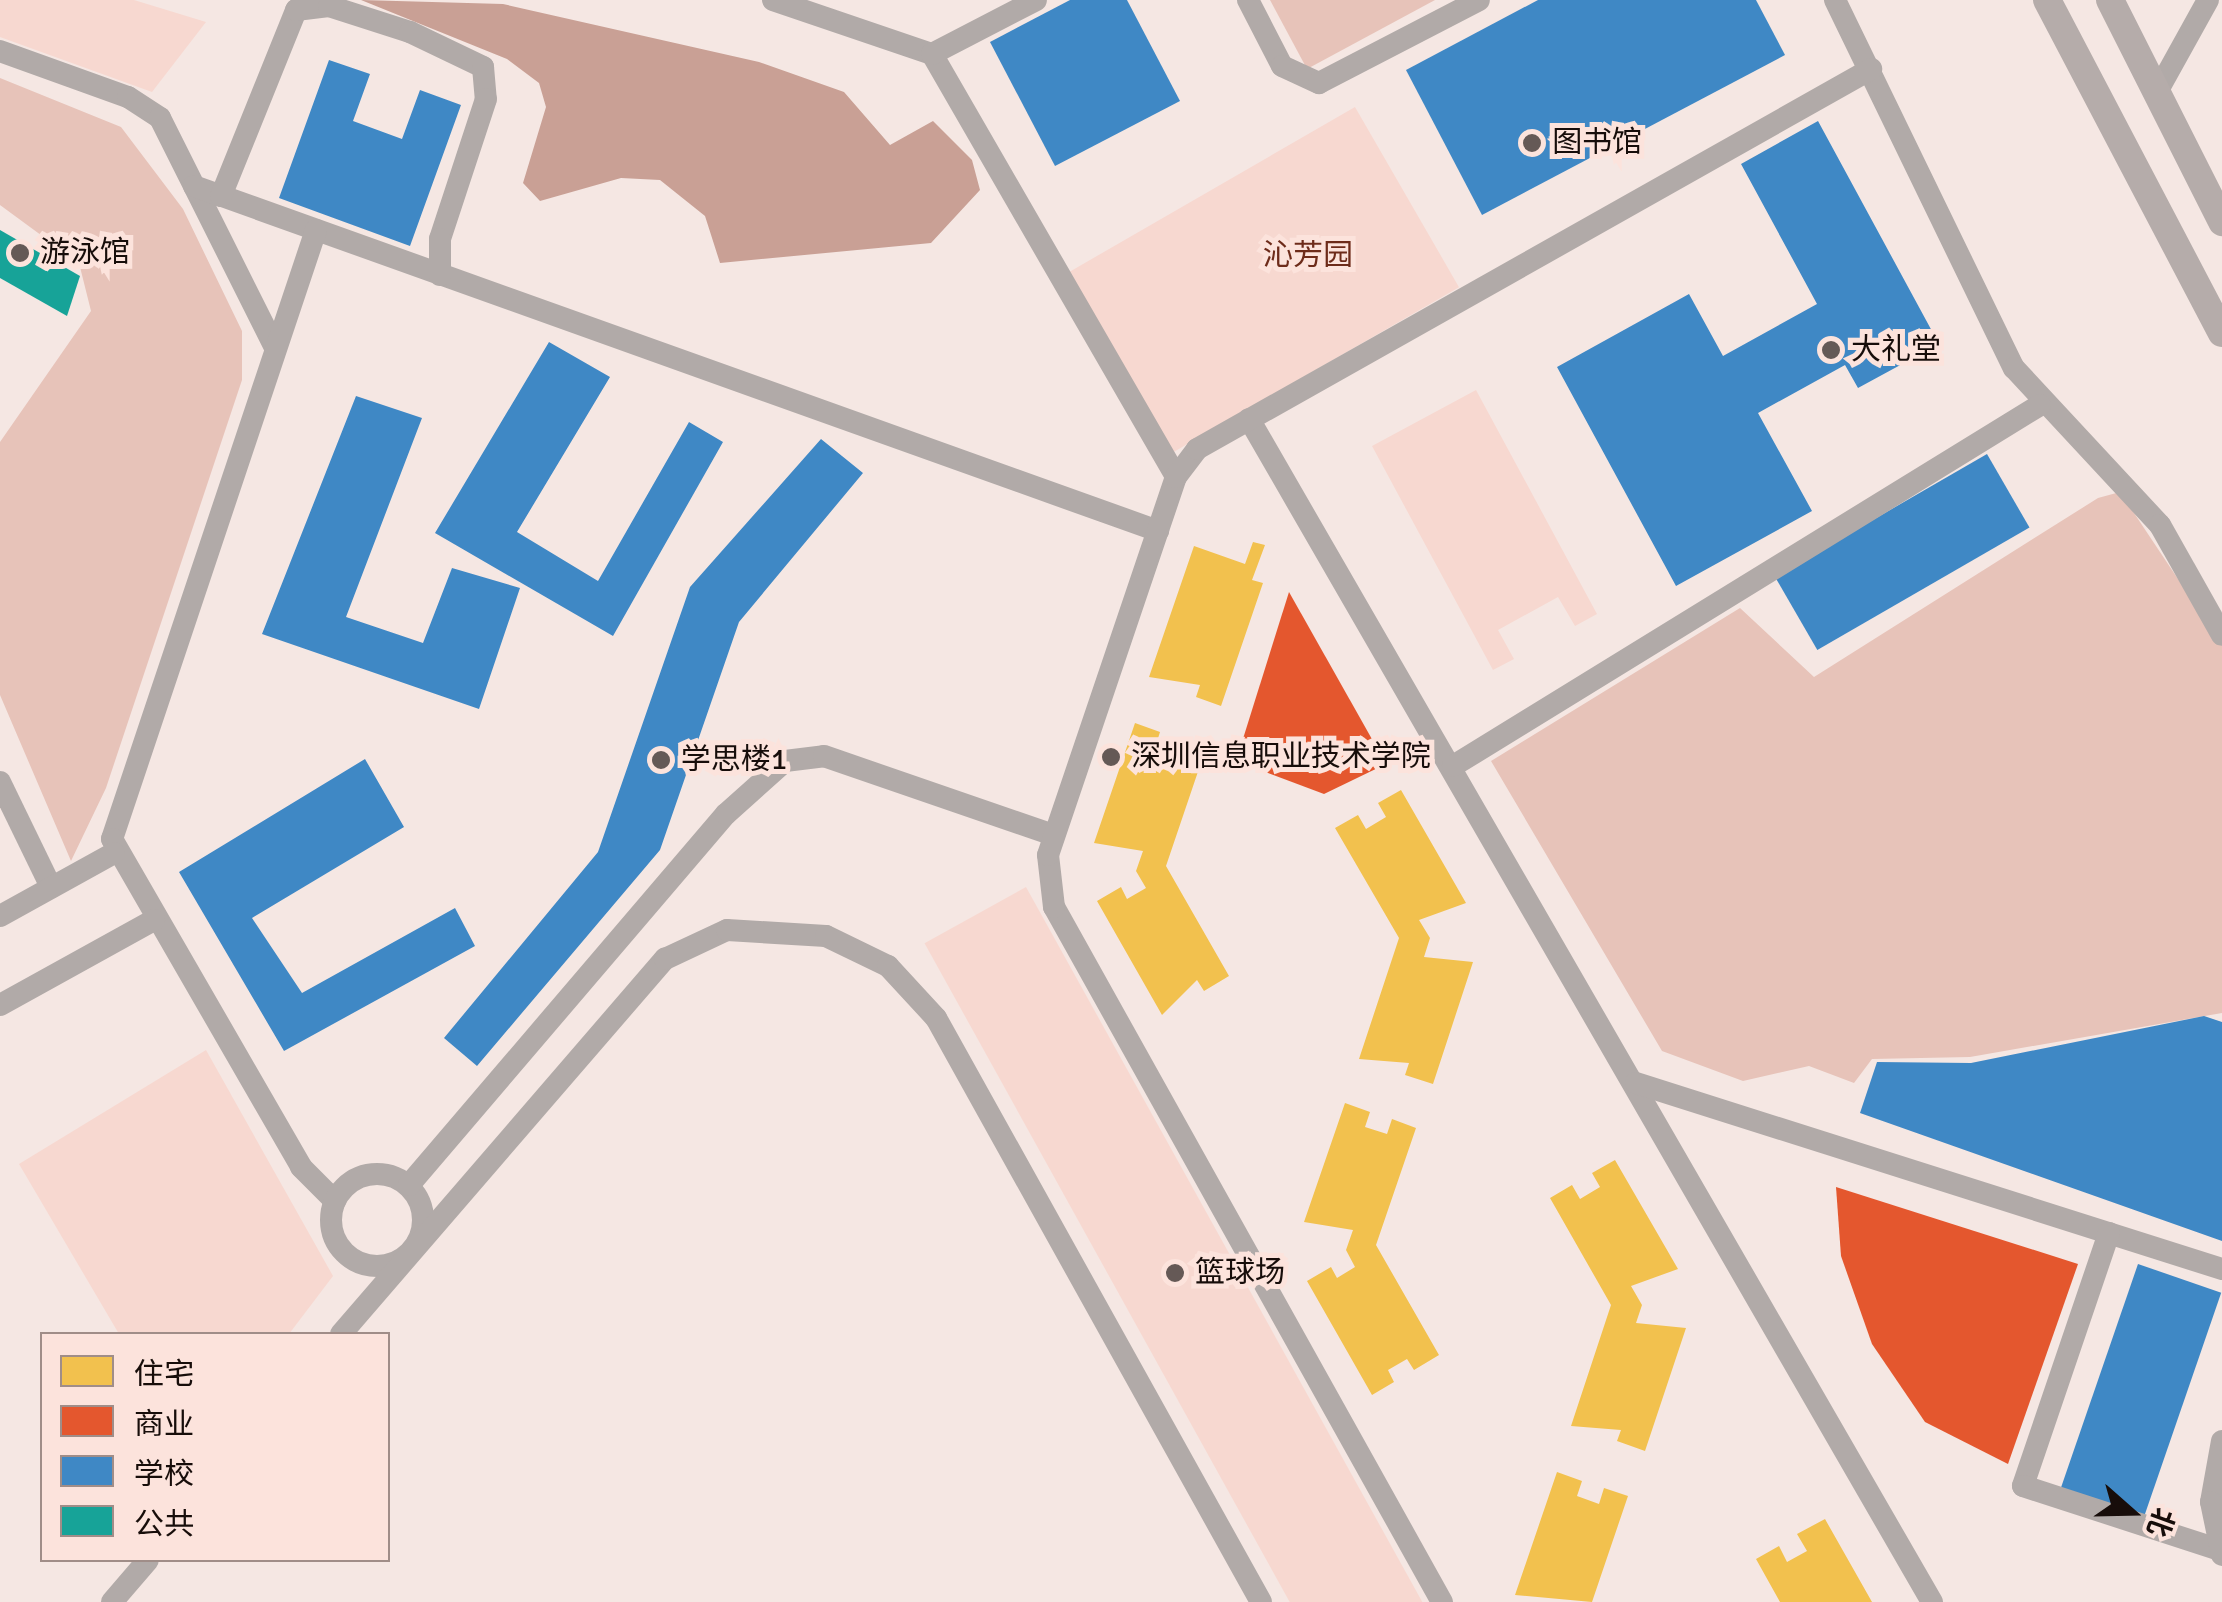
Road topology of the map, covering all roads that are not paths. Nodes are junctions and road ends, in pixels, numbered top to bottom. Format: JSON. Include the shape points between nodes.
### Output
{"nodes":[{"id":1,"x":773,"y":0,"type":"edge"},
{"id":2,"x":1036,"y":0,"type":"edge"},
{"id":3,"x":1248,"y":0,"type":"edge"},
{"id":4,"x":1479,"y":0,"type":"edge"},
{"id":5,"x":1835,"y":0,"type":"edge"},
{"id":6,"x":2047,"y":0,"type":"edge"},
{"id":7,"x":2110,"y":0,"type":"edge"},
{"id":8,"x":2208,"y":0,"type":"edge"},
{"id":9,"x":0,"y":51,"type":"edge"},
{"id":10,"x":932,"y":54,"type":"junction"},
{"id":11,"x":1871,"y":69,"type":"junction"},
{"id":12,"x":2156,"y":92,"type":"junction"},
{"id":13,"x":194,"y":186,"type":"junction"},
{"id":14,"x":220,"y":196,"type":"junction"},
{"id":15,"x":2222,"y":222,"type":"edge"},
{"id":16,"x":316,"y":230,"type":"junction"},
{"id":17,"x":440,"y":274,"type":"junction"},
{"id":18,"x":2222,"y":333,"type":"edge"},
{"id":19,"x":275,"y":348,"type":"junction"},
{"id":20,"x":2040,"y":406,"type":"junction"},
{"id":21,"x":1249,"y":419,"type":"junction"},
{"id":22,"x":1176,"y":477,"type":"junction"},
{"id":23,"x":1158,"y":531,"type":"junction"},
{"id":24,"x":2222,"y":636,"type":"edge"},
{"id":25,"x":1453,"y":766,"type":"junction"},
{"id":26,"x":0,"y":782,"type":"edge"},
{"id":27,"x":1054,"y":835,"type":"junction"},
{"id":28,"x":114,"y":853,"type":"junction"},
{"id":29,"x":51,"y":887,"type":"junction"},
{"id":30,"x":0,"y":916,"type":"edge"},
{"id":31,"x":154,"y":920,"type":"junction"},
{"id":32,"x":0,"y":1005,"type":"edge"},
{"id":33,"x":1636,"y":1083,"type":"junction"},
{"id":34,"x":409,"y":1186,"type":"junction"},
{"id":35,"x":335,"y":1200,"type":"junction"},
{"id":36,"x":2109,"y":1233,"type":"junction"},
{"id":37,"x":412,"y":1252,"type":"junction"},
{"id":38,"x":2222,"y":1269,"type":"edge"},
{"id":39,"x":342,"y":1332,"type":"edge"},
{"id":40,"x":2222,"y":1440,"type":"edge"},
{"id":41,"x":2221,"y":1552,"type":"edge"},
{"id":42,"x":146,"y":1562,"type":"edge"},
{"id":43,"x":112,"y":1602,"type":"edge"},
{"id":44,"x":1261,"y":1602,"type":"edge"},
{"id":45,"x":1442,"y":1602,"type":"edge"},
{"id":46,"x":1932,"y":1602,"type":"edge"}],
"edges":[{"from":1,"to":10,"type":"street"},
{"from":2,"to":10,"type":"street"},
{"from":3,"to":4,"type":"street","via":[[1282,66],[1319,82]]},
{"from":5,"to":11,"type":"street"},
{"from":6,"to":18,"type":"main road"},
{"from":7,"to":12,"type":"main road"},
{"from":8,"to":12,"type":"street"},
{"from":9,"to":13,"type":"street","via":[[147,106]]},
{"from":10,"to":22,"type":"street"},
{"from":11,"to":20,"type":"street"},
{"from":11,"to":21,"type":"street"},
{"from":12,"to":15,"type":"main road"},
{"from":13,"to":14,"type":"street"},
{"from":13,"to":19,"type":"street"},
{"from":14,"to":16,"type":"street"},
{"from":14,"to":17,"type":"street","via":[[296,10],[329,6],[410,32],[482,68],[486,99],[440,238]]},
{"from":16,"to":17,"type":"street"},
{"from":16,"to":19,"type":"street"},
{"from":17,"to":23,"type":"street"},
{"from":19,"to":28,"type":"street","via":[[114,824]]},
{"from":20,"to":24,"type":"street","via":[[2160,525]]},
{"from":20,"to":25,"type":"street"},
{"from":21,"to":22,"type":"street","via":[[1197,449]]},
{"from":21,"to":25,"type":"street"},
{"from":22,"to":23,"type":"street"},
{"from":23,"to":27,"type":"street"},
{"from":25,"to":33,"type":"street"},
{"from":26,"to":29,"type":"street"},
{"from":27,"to":34,"type":"street","via":[[824,756],[785,761],[726,814]]},
{"from":27,"to":45,"type":"street","via":[[1046,873],[1054,907]]},
{"from":28,"to":29,"type":"street"},
{"from":28,"to":31,"type":"street"},
{"from":29,"to":30,"type":"street"},
{"from":31,"to":32,"type":"street"},
{"from":31,"to":35,"type":"street","via":[[301,1168]]},
{"from":33,"to":36,"type":"street"},
{"from":33,"to":46,"type":"street"},
{"from":34,"to":35,"type":"street","via":[[368,1174]]},
{"from":34,"to":37,"type":"street","via":[[424,1225]]},
{"from":35,"to":37,"type":"street","via":[[336,1243],[358,1262],[386,1266]]},
{"from":36,"to":38,"type":"street"},
{"from":36,"to":41,"type":"street","via":[[2023,1486]]},
{"from":37,"to":39,"type":"street"},
{"from":37,"to":44,"type":"street","via":[[665,959],[696,939],[761,926],[860,949],[936,1018]]},
{"from":40,"to":41,"type":"street","via":[[2210,1502]]},
{"from":42,"to":43,"type":"street"}]}
